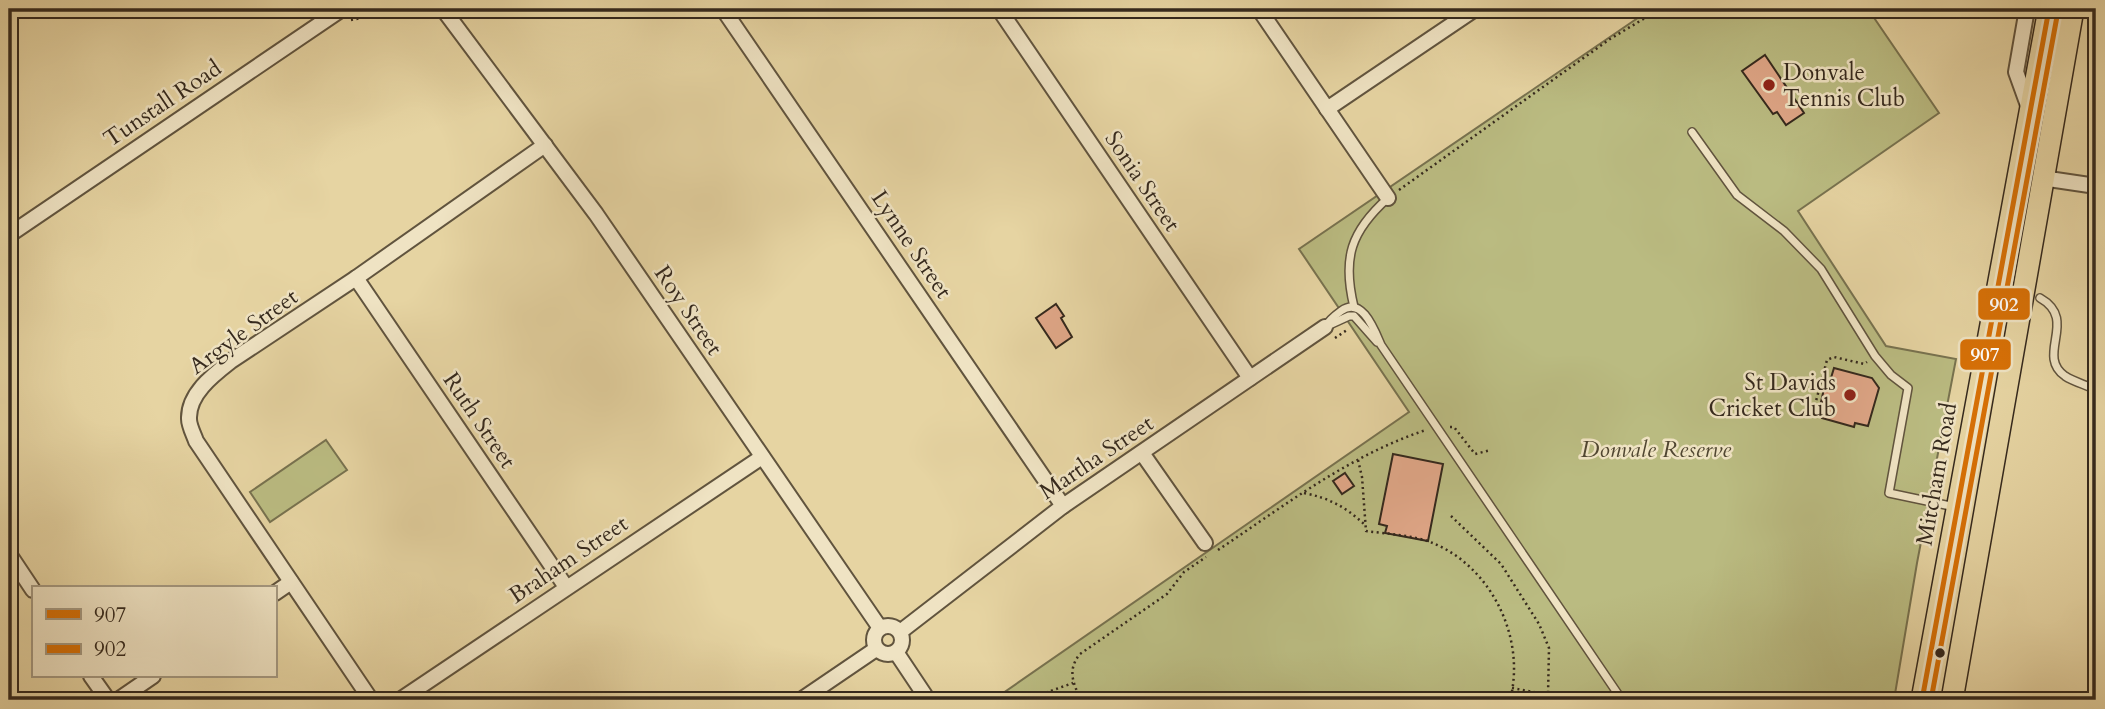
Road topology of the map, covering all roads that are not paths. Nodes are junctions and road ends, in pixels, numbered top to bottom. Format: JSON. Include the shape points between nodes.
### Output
{"nodes":[{"id":1,"x":342,"y":9,"type":"edge"},
{"id":2,"x":445,"y":9,"type":"edge"},
{"id":3,"x":723,"y":9,"type":"edge"},
{"id":4,"x":999,"y":9,"type":"edge"},
{"id":5,"x":1259,"y":9,"type":"edge"},
{"id":6,"x":1475,"y":9,"type":"edge"},
{"id":7,"x":2027,"y":9,"type":"edge"},
{"id":8,"x":2049,"y":9,"type":"edge"},
{"id":9,"x":2073,"y":9,"type":"edge"},
{"id":10,"x":1327,"y":109,"type":"junction"},
{"id":11,"x":2029,"y":109,"type":"junction"},
{"id":12,"x":1692,"y":132,"type":"dead end"},
{"id":13,"x":545,"y":145,"type":"junction"},
{"id":14,"x":2042,"y":178,"type":"junction"},
{"id":15,"x":2096,"y":187,"type":"edge"},
{"id":16,"x":1388,"y":198,"type":"joint"},
{"id":17,"x":9,"y":235,"type":"edge"},
{"id":18,"x":356,"y":278,"type":"junction"},
{"id":19,"x":2040,"y":298,"type":"dead end"},
{"id":20,"x":1354,"y":307,"type":"junction"},
{"id":21,"x":1328,"y":335,"type":"junction"},
{"id":22,"x":1381,"y":345,"type":"junction"},
{"id":23,"x":1250,"y":378,"type":"junction"},
{"id":24,"x":2096,"y":390,"type":"edge"},
{"id":25,"x":1142,"y":453,"type":"junction"},
{"id":26,"x":762,"y":457,"type":"junction"},
{"id":27,"x":1063,"y":506,"type":"junction"},
{"id":28,"x":1956,"y":507,"type":"junction"},
{"id":29,"x":1985,"y":515,"type":"junction"},
{"id":30,"x":1205,"y":543,"type":"dead end"},
{"id":31,"x":9,"y":554,"type":"edge"},
{"id":32,"x":290,"y":582,"type":"junction"},
{"id":33,"x":566,"y":587,"type":"junction"},
{"id":34,"x":32,"y":588,"type":"edge"},
{"id":35,"x":276,"y":592,"type":"edge"},
{"id":36,"x":880,"y":628,"type":"junction"},
{"id":37,"x":900,"y":632,"type":"junction"},
{"id":38,"x":876,"y":649,"type":"junction"},
{"id":39,"x":897,"y":652,"type":"junction"},
{"id":40,"x":92,"y":678,"type":"edge"},
{"id":41,"x":150,"y":678,"type":"edge"},
{"id":42,"x":108,"y":700,"type":"edge"},
{"id":43,"x":118,"y":700,"type":"edge"},
{"id":44,"x":371,"y":700,"type":"edge"},
{"id":45,"x":400,"y":700,"type":"edge"},
{"id":46,"x":801,"y":700,"type":"edge"},
{"id":47,"x":928,"y":700,"type":"edge"},
{"id":48,"x":1622,"y":700,"type":"edge"},
{"id":49,"x":1922,"y":700,"type":"edge"},
{"id":50,"x":1952,"y":700,"type":"edge"}],
"edges":[{"from":1,"to":17,"type":"street","name":"Tunstall Road"},
{"from":2,"to":13,"type":"street","name":"Roy Street"},
{"from":3,"to":27,"type":"street","name":"Lynne Street"},
{"from":4,"to":23,"type":"street","name":"Sonia Street"},
{"from":5,"to":10,"type":"street"},
{"from":6,"to":10,"type":"street"},
{"from":7,"to":11,"type":"street","via":[[2016,72]]},
{"from":8,"to":11,"type":"main road","name":"Mitcham Road"},
{"from":9,"to":14,"type":"main road"},
{"from":10,"to":16,"type":"street"},
{"from":11,"to":28,"type":"main road","name":"Mitcham Road"},
{"from":12,"to":28,"type":"lane","via":[[1737,195],[1784,231],[1821,270],[1875,356],[1908,388],[1889,494]]},
{"from":13,"to":18,"type":"street","name":"Argyle Street"},
{"from":13,"to":26,"type":"street","name":"Roy Street"},
{"from":14,"to":15,"type":"street"},
{"from":14,"to":29,"type":"main road"},
{"from":16,"to":20,"type":"lane","via":[[1366,219],[1350,251],[1348,273]]},
{"from":18,"to":32,"type":"street","name":"Argyle Street","via":[[212,376],[196,392],[189,419],[196,441]]},
{"from":18,"to":33,"type":"street","name":"Ruth Street"},
{"from":19,"to":24,"type":"lane","via":[[2057,317],[2055,363],[2065,376]]},
{"from":20,"to":21,"type":"lane","name":"Martha Street","via":[[1332,318]]},
{"from":20,"to":22,"type":"lane","via":[[1367,319]]},
{"from":21,"to":22,"type":"lane","name":"Martha Street","via":[[1349,316],[1358,318]]},
{"from":21,"to":23,"type":"street","name":"Martha Street"},
{"from":22,"to":48,"type":"lane"},
{"from":23,"to":25,"type":"street","name":"Martha Street"},
{"from":25,"to":27,"type":"street","name":"Martha Street"},
{"from":25,"to":30,"type":"street"},
{"from":26,"to":33,"type":"street","name":"Braham Street"},
{"from":26,"to":36,"type":"street","name":"Roy Street"},
{"from":27,"to":37,"type":"street","name":"Martha Street"},
{"from":28,"to":29,"type":"main road"},
{"from":28,"to":49,"type":"main road","name":"Mitcham Road"},
{"from":29,"to":50,"type":"main road"},
{"from":31,"to":34,"type":"street"},
{"from":32,"to":35,"type":"street"},
{"from":32,"to":44,"type":"street","name":"Argyle Street"},
{"from":33,"to":45,"type":"street","name":"Braham Street"},
{"from":36,"to":37,"type":"street","via":[[891,626]]},
{"from":36,"to":38,"type":"street","via":[[873,637]]},
{"from":37,"to":39,"type":"street"},
{"from":38,"to":39,"type":"street","via":[[886,654]]},
{"from":38,"to":46,"type":"street"},
{"from":39,"to":47,"type":"street"},
{"from":40,"to":42,"type":"street"},
{"from":41,"to":43,"type":"street"}]}
